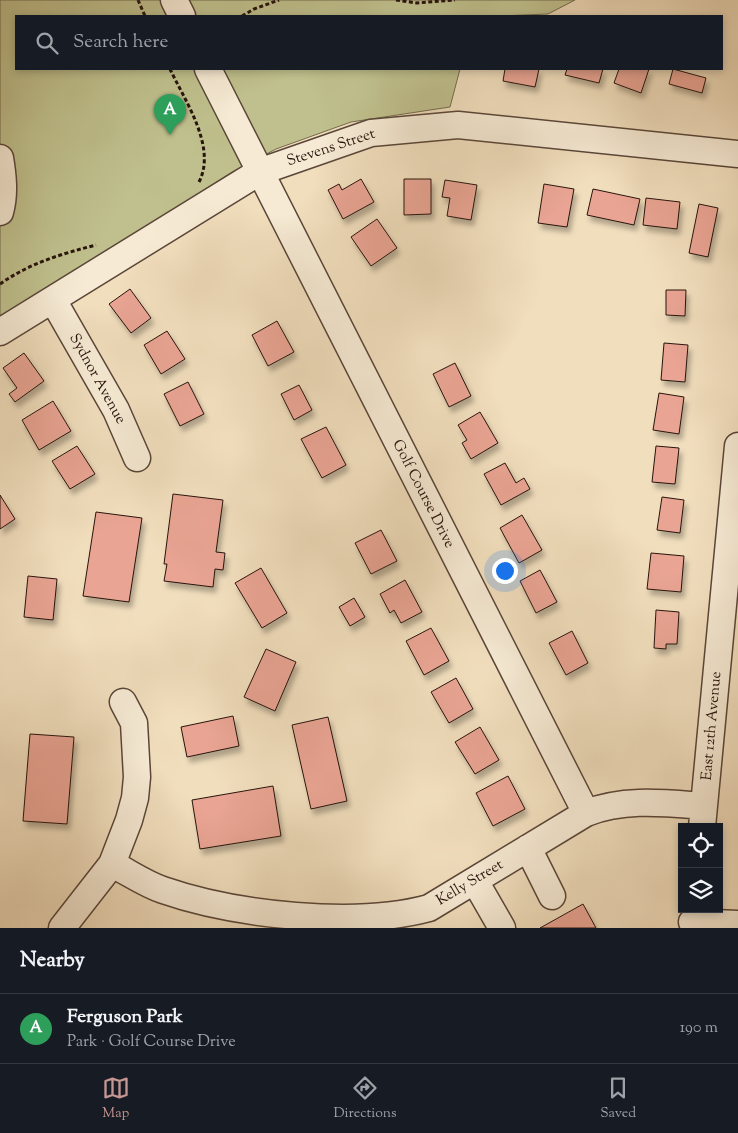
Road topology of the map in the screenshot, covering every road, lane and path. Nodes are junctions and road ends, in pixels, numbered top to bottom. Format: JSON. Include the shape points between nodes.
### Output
{"nodes":[{"id":1,"x":138,"y":0,"type":"edge"},
{"id":2,"x":174,"y":0,"type":"edge"},
{"id":3,"x":279,"y":0,"type":"edge"},
{"id":4,"x":396,"y":0,"type":"edge"},
{"id":5,"x":456,"y":0,"type":"edge"},
{"id":6,"x":145,"y":15,"type":"edge"},
{"id":7,"x":182,"y":15,"type":"edge"},
{"id":8,"x":244,"y":15,"type":"edge"},
{"id":9,"x":170,"y":70,"type":"edge"},
{"id":10,"x":208,"y":70,"type":"edge"},
{"id":11,"x":738,"y":154,"type":"edge"},
{"id":12,"x":0,"y":158,"type":"edge"},
{"id":13,"x":259,"y":172,"type":"junction"},
{"id":14,"x":195,"y":187,"type":"dead end"},
{"id":15,"x":0,"y":212,"type":"edge"},
{"id":16,"x":105,"y":242,"type":"dead end"},
{"id":17,"x":0,"y":284,"type":"edge"},
{"id":18,"x":53,"y":300,"type":"junction"},
{"id":19,"x":0,"y":332,"type":"edge"},
{"id":20,"x":738,"y":446,"type":"edge"},
{"id":21,"x":137,"y":458,"type":"dead end"},
{"id":22,"x":730,"y":625,"type":"edge"},
{"id":23,"x":124,"y":702,"type":"dead end"},
{"id":24,"x":586,"y":812,"type":"junction"},
{"id":25,"x":703,"y":816,"type":"edge"},
{"id":26,"x":528,"y":848,"type":"junction"},
{"id":27,"x":112,"y":864,"type":"junction"},
{"id":28,"x":475,"y":881,"type":"junction"},
{"id":29,"x":552,"y":896,"type":"dead end"},
{"id":30,"x":227,"y":918,"type":"edge"},
{"id":31,"x":692,"y":920,"type":"edge"},
{"id":32,"x":413,"y":921,"type":"edge"},
{"id":33,"x":738,"y":924,"type":"edge"},
{"id":34,"x":62,"y":928,"type":"edge"},
{"id":35,"x":502,"y":928,"type":"edge"}],
"edges":[{"from":1,"to":6,"type":"path"},
{"from":2,"to":7,"type":"street"},
{"from":3,"to":8,"type":"path"},
{"from":4,"to":5,"type":"path"},
{"from":9,"to":14,"type":"path","via":[[201,135],[204,170]]},
{"from":10,"to":13,"type":"street","name":"Golf Course Drive"},
{"from":11,"to":13,"type":"street","name":"Stevens Street","via":[[458,125],[371,133]]},
{"from":12,"to":15,"type":"street","via":[[3,200]]},
{"from":13,"to":18,"type":"street","name":"Stevens Street"},
{"from":13,"to":24,"type":"street","name":"Golf Course Drive"},
{"from":16,"to":17,"type":"path","via":[[50,257],[22,269]]},
{"from":18,"to":19,"type":"street","name":"Stevens Street"},
{"from":18,"to":21,"type":"street","name":"Sydnor Avenue","via":[[116,410]]},
{"from":20,"to":22,"type":"street","name":"East 12th Avenue"},
{"from":22,"to":25,"type":"street","name":"East 12th Avenue"},
{"from":23,"to":27,"type":"street","via":[[134,723],[136,784],[129,820]]},
{"from":24,"to":25,"type":"street","via":[[625,802]]},
{"from":24,"to":26,"type":"street","name":"Kelly Street"},
{"from":26,"to":28,"type":"street","name":"Kelly Street"},
{"from":26,"to":29,"type":"street"},
{"from":27,"to":30,"type":"street","name":"Kelly Street","via":[[161,890]]},
{"from":27,"to":34,"type":"street"},
{"from":28,"to":32,"type":"street","name":"Kelly Street","via":[[428,908]]},
{"from":28,"to":35,"type":"street"},
{"from":30,"to":32,"type":"street","name":"Kelly Street","via":[[356,923]]},
{"from":31,"to":33,"type":"street"}]}
